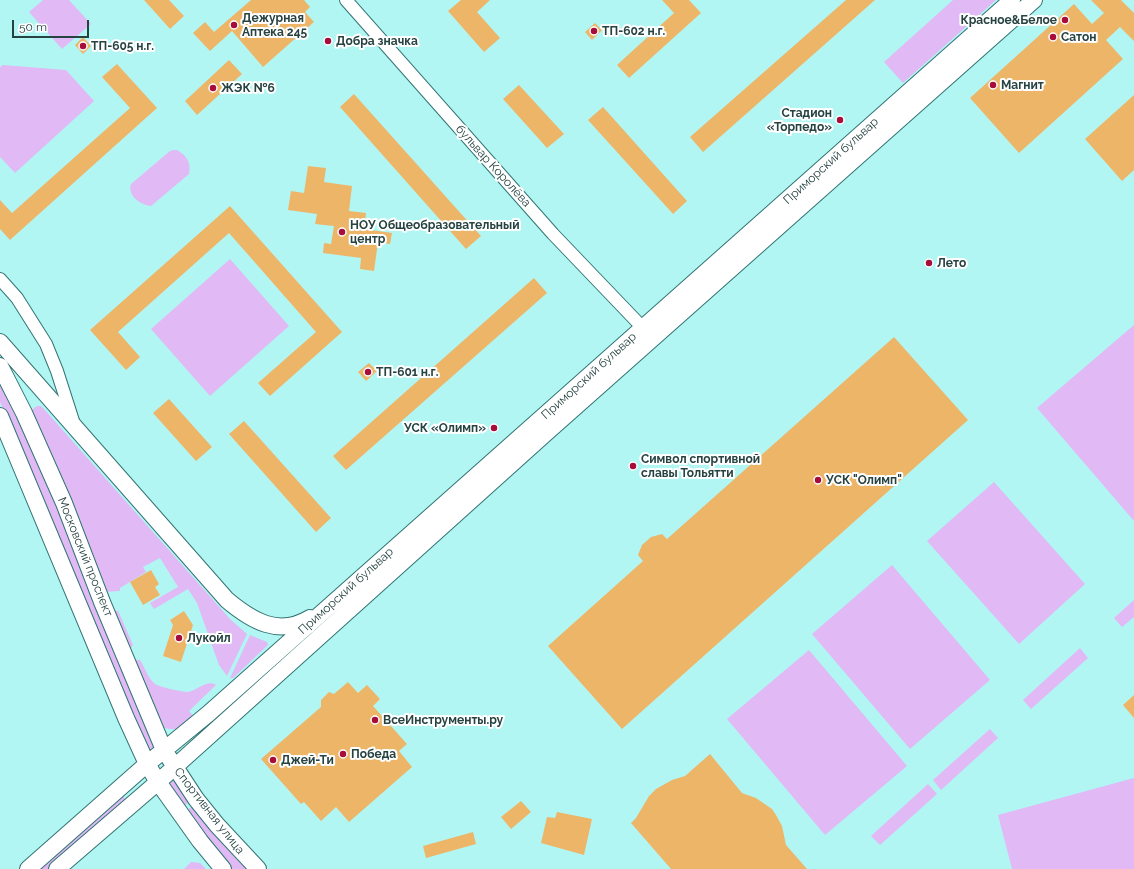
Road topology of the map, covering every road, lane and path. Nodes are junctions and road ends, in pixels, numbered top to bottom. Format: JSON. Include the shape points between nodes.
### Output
{"nodes":[{"id":1,"x":346,"y":0,"type":"edge"},
{"id":2,"x":1012,"y":0,"type":"edge"},
{"id":3,"x":1034,"y":0,"type":"edge"},
{"id":4,"x":0,"y":279,"type":"edge"},
{"id":5,"x":643,"y":328,"type":"junction"},
{"id":6,"x":0,"y":342,"type":"edge"},
{"id":7,"x":2,"y":371,"type":"edge"},
{"id":8,"x":57,"y":371,"type":"junction"},
{"id":9,"x":38,"y":387,"type":"junction"},
{"id":10,"x":0,"y":416,"type":"edge"},
{"id":11,"x":75,"y":427,"type":"junction"},
{"id":12,"x":327,"y":608,"type":"junction"},
{"id":13,"x":164,"y":750,"type":"junction"},
{"id":14,"x":147,"y":764,"type":"junction"},
{"id":15,"x":174,"y":767,"type":"junction"},
{"id":16,"x":158,"y":782,"type":"junction"},
{"id":17,"x":28,"y":869,"type":"edge"},
{"id":18,"x":57,"y":869,"type":"edge"},
{"id":19,"x":223,"y":869,"type":"edge"},
{"id":20,"x":258,"y":869,"type":"edge"}],
"edges":[{"from":1,"to":5,"type":"street","name":"бульвар Королёва","via":[[553,234]]},
{"from":2,"to":5,"type":"main road","name":"Приморский бульвар"},
{"from":3,"to":15,"type":"main road"},
{"from":4,"to":8,"type":"street","via":[[18,298],[46,344]]},
{"from":5,"to":12,"type":"main road","name":"Приморский бульвар"},
{"from":6,"to":9,"type":"main road"},
{"from":7,"to":13,"type":"main road","name":"Московский проспект","via":[[24,413],[64,503]]},
{"from":8,"to":9,"type":"street","via":[[57,380],[52,387]]},
{"from":8,"to":11,"type":"street"},
{"from":9,"to":11,"type":"main road"},
{"from":10,"to":14,"type":"main road","name":"Московский проспект"},
{"from":11,"to":12,"type":"main road","via":[[227,600],[241,612],[270,626],[286,627],[303,622]]},
{"from":12,"to":13,"type":"main road","name":"Приморский бульвар"},
{"from":13,"to":14,"type":"main road","name":"Приморский бульвар"},
{"from":13,"to":15,"type":"main road","name":"Спортивная улица"},
{"from":14,"to":16,"type":"main road","name":"Спортивная улица"},
{"from":14,"to":17,"type":"main road"},
{"from":15,"to":16,"type":"main road"},
{"from":15,"to":20,"type":"main road","name":"Спортивная улица","via":[[217,825]]},
{"from":16,"to":18,"type":"main road"},
{"from":16,"to":19,"type":"main road","name":"Спортивная улица"}]}
